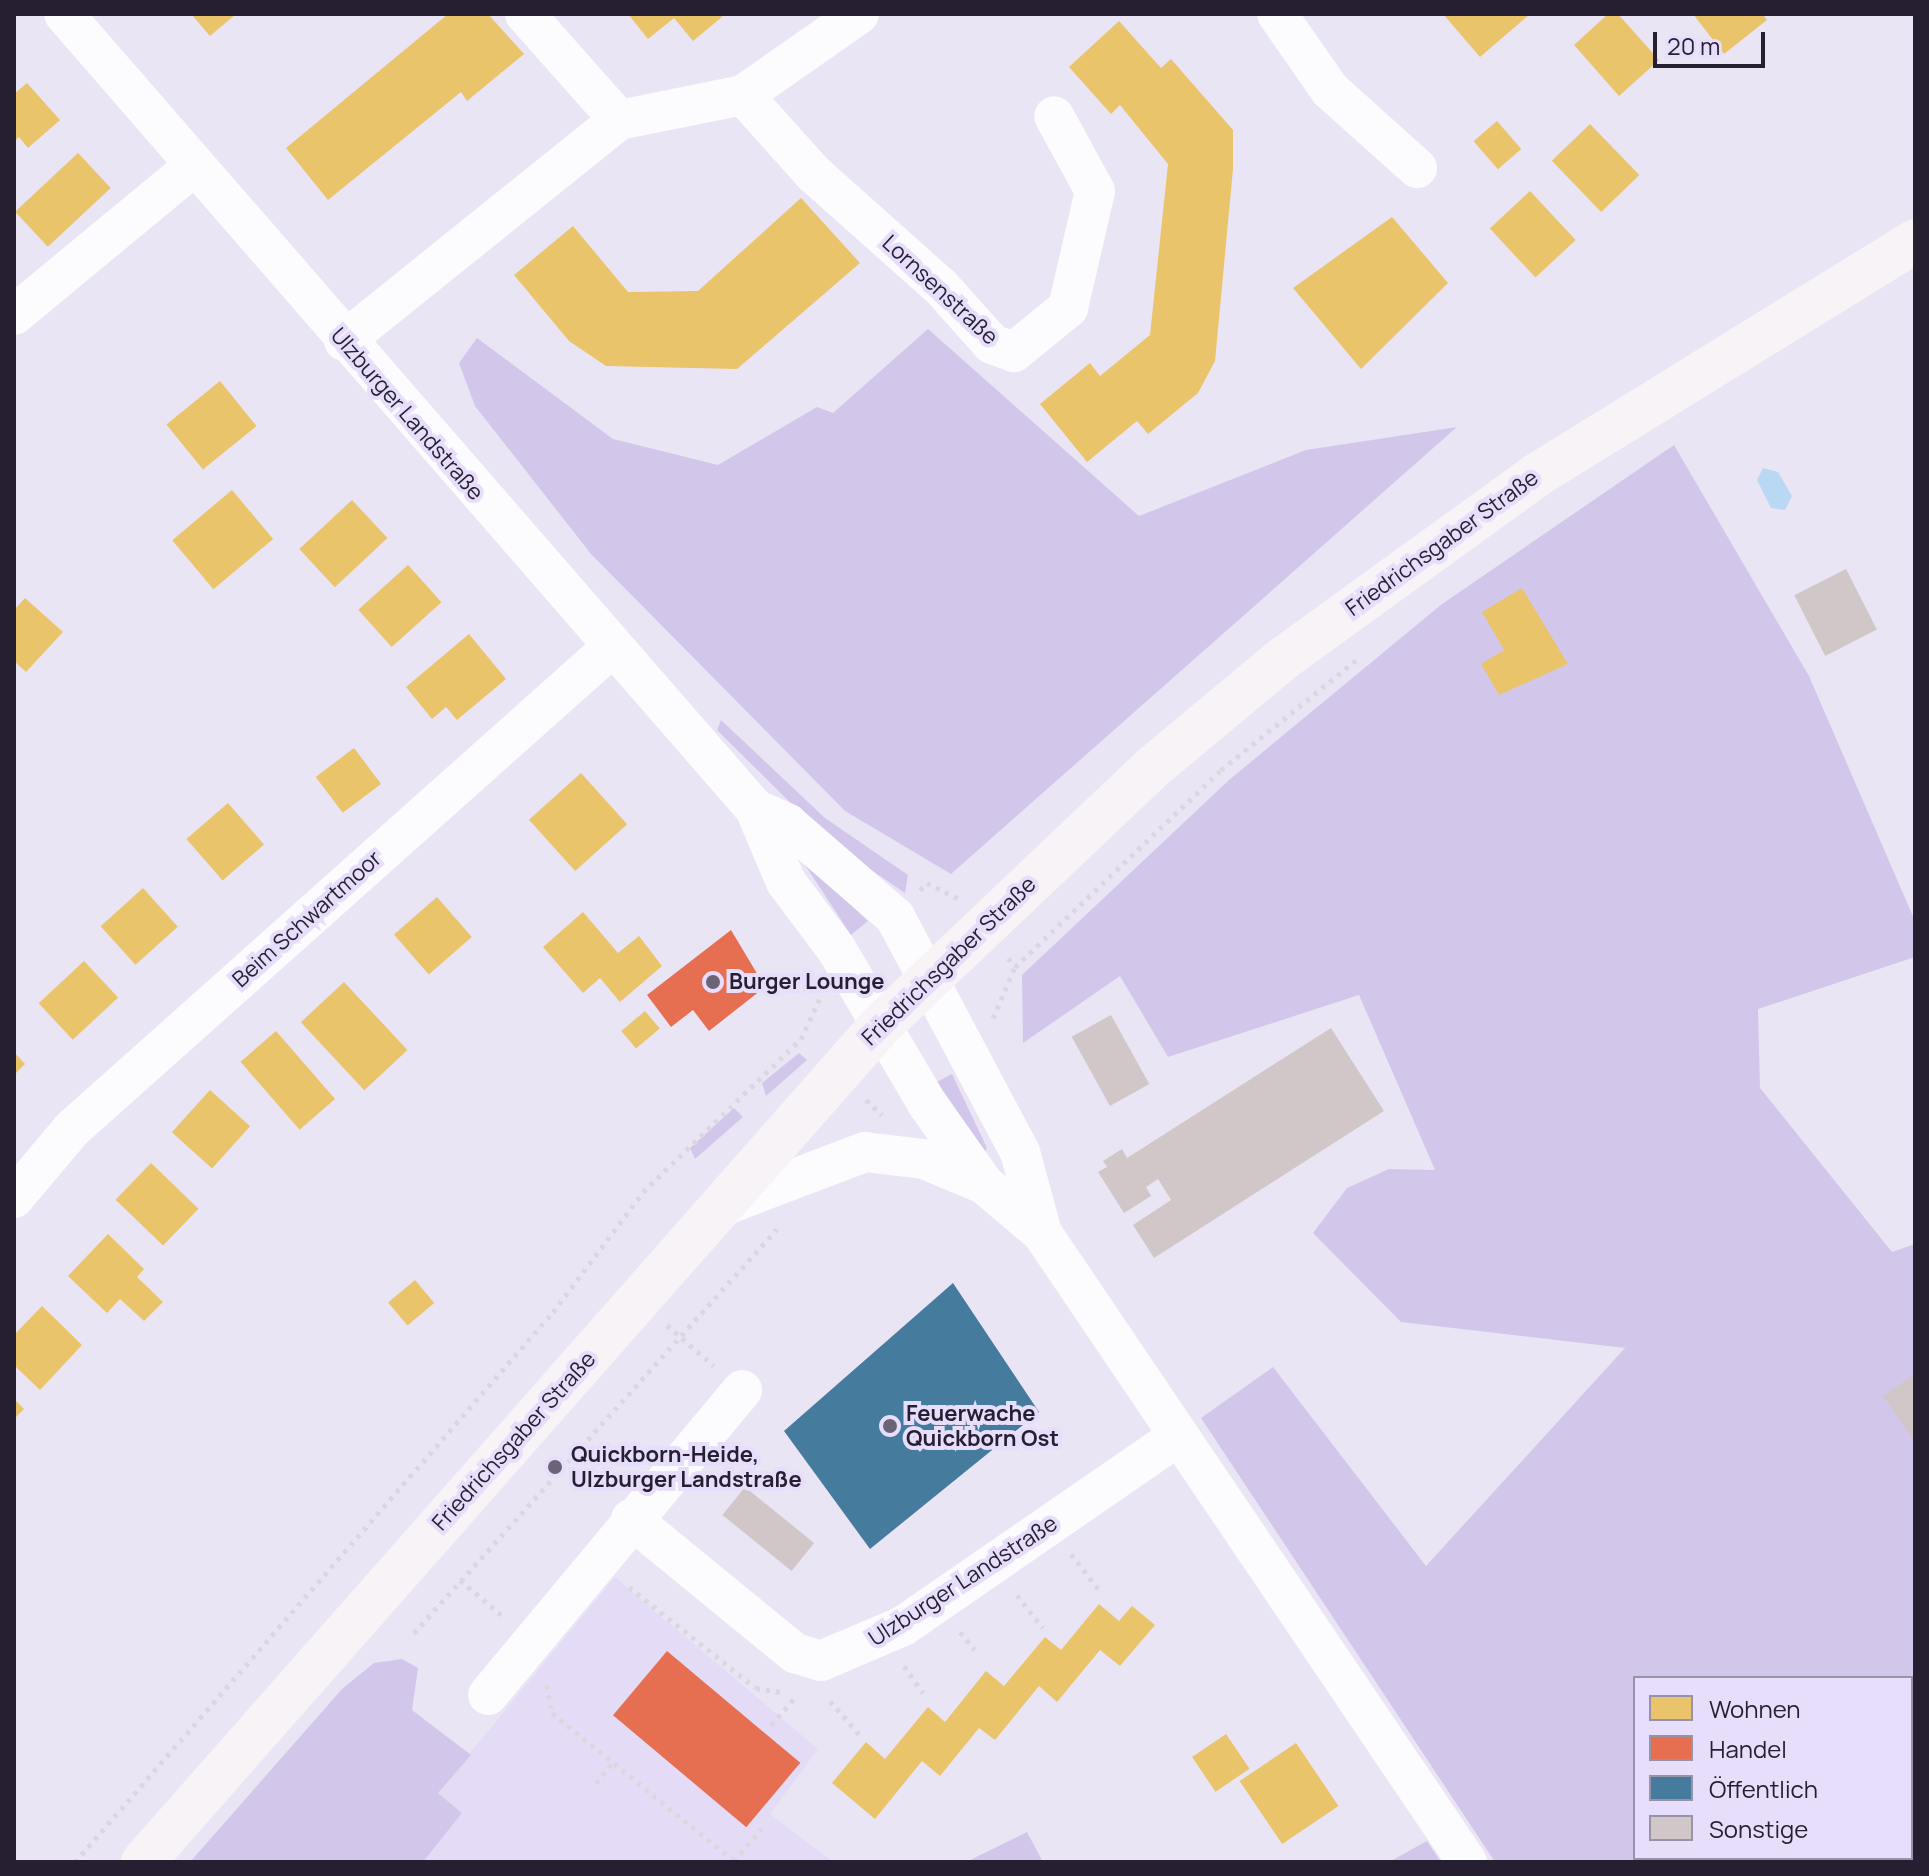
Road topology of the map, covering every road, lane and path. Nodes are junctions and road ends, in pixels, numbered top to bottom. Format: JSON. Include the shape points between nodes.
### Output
{"nodes":[{"id":1,"x":64,"y":14,"type":"edge"},
{"id":2,"x":525,"y":14,"type":"edge"},
{"id":3,"x":1277,"y":14,"type":"edge"},
{"id":4,"x":843,"y":19,"type":"edge"},
{"id":5,"x":743,"y":95,"type":"junction"},
{"id":6,"x":1054,"y":116,"type":"dead end"},
{"id":7,"x":619,"y":120,"type":"junction"},
{"id":8,"x":193,"y":167,"type":"junction"},
{"id":9,"x":1417,"y":168,"type":"dead end"},
{"id":10,"x":1915,"y":241,"type":"edge"},
{"id":11,"x":14,"y":315,"type":"edge"},
{"id":12,"x":344,"y":341,"type":"junction"},
{"id":13,"x":610,"y":649,"type":"junction"},
{"id":14,"x":1370,"y":649,"type":"dead end"},
{"id":15,"x":755,"y":809,"type":"junction"},
{"id":16,"x":895,"y":917,"type":"junction"},
{"id":17,"x":983,"y":927,"type":"junction"},
{"id":18,"x":843,"y":960,"type":"junction"},
{"id":19,"x":931,"y":976,"type":"junction"},
{"id":20,"x":880,"y":1026,"type":"junction"},
{"id":21,"x":984,"y":1184,"type":"junction"},
{"id":22,"x":14,"y":1198,"type":"edge"},
{"id":23,"x":718,"y":1208,"type":"junction"},
{"id":24,"x":782,"y":1224,"type":"dead end"},
{"id":25,"x":1042,"y":1233,"type":"junction"},
{"id":26,"x":639,"y":1300,"type":"junction"},
{"id":27,"x":680,"y":1336,"type":"junction"},
{"id":28,"x":742,"y":1390,"type":"joint"},
{"id":29,"x":1178,"y":1436,"type":"junction"},
{"id":30,"x":631,"y":1519,"type":"junction"},
{"id":31,"x":1061,"y":1541,"type":"dead end"},
{"id":32,"x":460,"y":1580,"type":"junction"},
{"id":33,"x":1006,"y":1580,"type":"dead end"},
{"id":34,"x":615,"y":1590,"type":"dead end"},
{"id":35,"x":1099,"y":1590,"type":"dead end"},
{"id":36,"x":1043,"y":1628,"type":"dead end"},
{"id":37,"x":414,"y":1633,"type":"dead end"},
{"id":38,"x":536,"y":1655,"type":"junction"},
{"id":39,"x":897,"y":1655,"type":"dead end"},
{"id":40,"x":841,"y":1693,"type":"dead end"},
{"id":41,"x":923,"y":1693,"type":"dead end"},
{"id":42,"x":488,"y":1695,"type":"dead end"},
{"id":43,"x":797,"y":1695,"type":"junction"},
{"id":44,"x":808,"y":1697,"type":"dead end"},
{"id":45,"x":819,"y":1699,"type":"dead end"},
{"id":46,"x":830,"y":1701,"type":"junction"},
{"id":47,"x":771,"y":1725,"type":"dead end"},
{"id":48,"x":860,"y":1735,"type":"dead end"},
{"id":49,"x":613,"y":1762,"type":"junction"},
{"id":50,"x":596,"y":1783,"type":"dead end"},
{"id":51,"x":762,"y":1828,"type":"dead end"},
{"id":52,"x":75,"y":1862,"type":"edge"},
{"id":53,"x":143,"y":1862,"type":"edge"},
{"id":54,"x":1467,"y":1862,"type":"edge"}],
"edges":[{"from":1,"to":8,"type":"street","name":"Ulzburger Landstraße"},
{"from":2,"to":7,"type":"street"},
{"from":3,"to":9,"type":"street","via":[[1330,90]]},
{"from":4,"to":5,"type":"street"},
{"from":5,"to":6,"type":"street","name":"Lornsenstraße","via":[[814,174],[941,287],[992,344],[1014,352],[1068,308],[1095,191]]},
{"from":5,"to":7,"type":"street"},
{"from":7,"to":12,"type":"street"},
{"from":8,"to":11,"type":"street"},
{"from":8,"to":12,"type":"street","name":"Ulzburger Landstraße"},
{"from":10,"to":17,"type":"main road","name":"Friedrichsgaber Straße","via":[[1675,384],[1416,559],[1153,767]]},
{"from":12,"to":13,"type":"street","name":"Ulzburger Landstraße"},
{"from":13,"to":15,"type":"street","name":"Ulzburger Landstraße"},
{"from":13,"to":22,"type":"street","name":"Beim Schwartmoor","via":[[72,1129]]},
{"from":14,"to":17,"type":"path","via":[[1221,770],[1015,967]]},
{"from":15,"to":16,"type":"street","name":"Ulzburger Landstraße","via":[[788,824]]},
{"from":15,"to":18,"type":"street","name":"Ulzburger Landstraße","via":[[786,882]]},
{"from":16,"to":17,"type":"path","via":[[927,883],[950,888]]},
{"from":16,"to":19,"type":"street","name":"Ulzburger Landstraße"},
{"from":17,"to":19,"type":"main road","name":"Friedrichsgaber Straße"},
{"from":18,"to":20,"type":"street","name":"Ulzburger Landstraße"},
{"from":18,"to":52,"type":"path","via":[[819,979],[815,1020],[801,1039],[643,1192],[553,1312]]},
{"from":19,"to":20,"type":"main road","name":"Friedrichsgaber Straße"},
{"from":19,"to":25,"type":"street","name":"Ulzburger Landstraße","via":[[1020,1152]]},
{"from":20,"to":21,"type":"street","name":"Ulzburger Landstraße"},
{"from":20,"to":23,"type":"main road","name":"Friedrichsgaber Straße"},
{"from":21,"to":23,"type":"street","name":"Ulzburger Landstraße","via":[[924,1159],[865,1152]]},
{"from":21,"to":25,"type":"street","name":"Ulzburger Landstraße"},
{"from":23,"to":26,"type":"main road","name":"Friedrichsgaber Straße"},
{"from":24,"to":27,"type":"path"},
{"from":25,"to":29,"type":"street","name":"Ulzburger Landstraße"},
{"from":26,"to":27,"type":"path"},
{"from":26,"to":53,"type":"main road","name":"Friedrichsgaber Straße"},
{"from":27,"to":28,"type":"path"},
{"from":27,"to":32,"type":"path"},
{"from":28,"to":30,"type":"street"},
{"from":29,"to":30,"type":"street","name":"Ulzburger Landstraße","via":[[903,1626],[821,1661],[795,1653]]},
{"from":29,"to":54,"type":"street","name":"Ulzburger Landstraße"},
{"from":30,"to":38,"type":"street"},
{"from":31,"to":35,"type":"path"},
{"from":32,"to":37,"type":"path"},
{"from":32,"to":38,"type":"path"},
{"from":33,"to":36,"type":"path"},
{"from":34,"to":43,"type":"path","via":[[634,1586],[756,1688]]},
{"from":38,"to":42,"type":"street"},
{"from":38,"to":49,"type":"path","via":[[552,1713]]},
{"from":39,"to":41,"type":"path"},
{"from":40,"to":46,"type":"path"},
{"from":43,"to":44,"type":"path"},
{"from":43,"to":47,"type":"path"},
{"from":45,"to":46,"type":"path"},
{"from":46,"to":48,"type":"path"},
{"from":49,"to":50,"type":"path"},
{"from":49,"to":51,"type":"path","via":[[734,1861]]}]}
